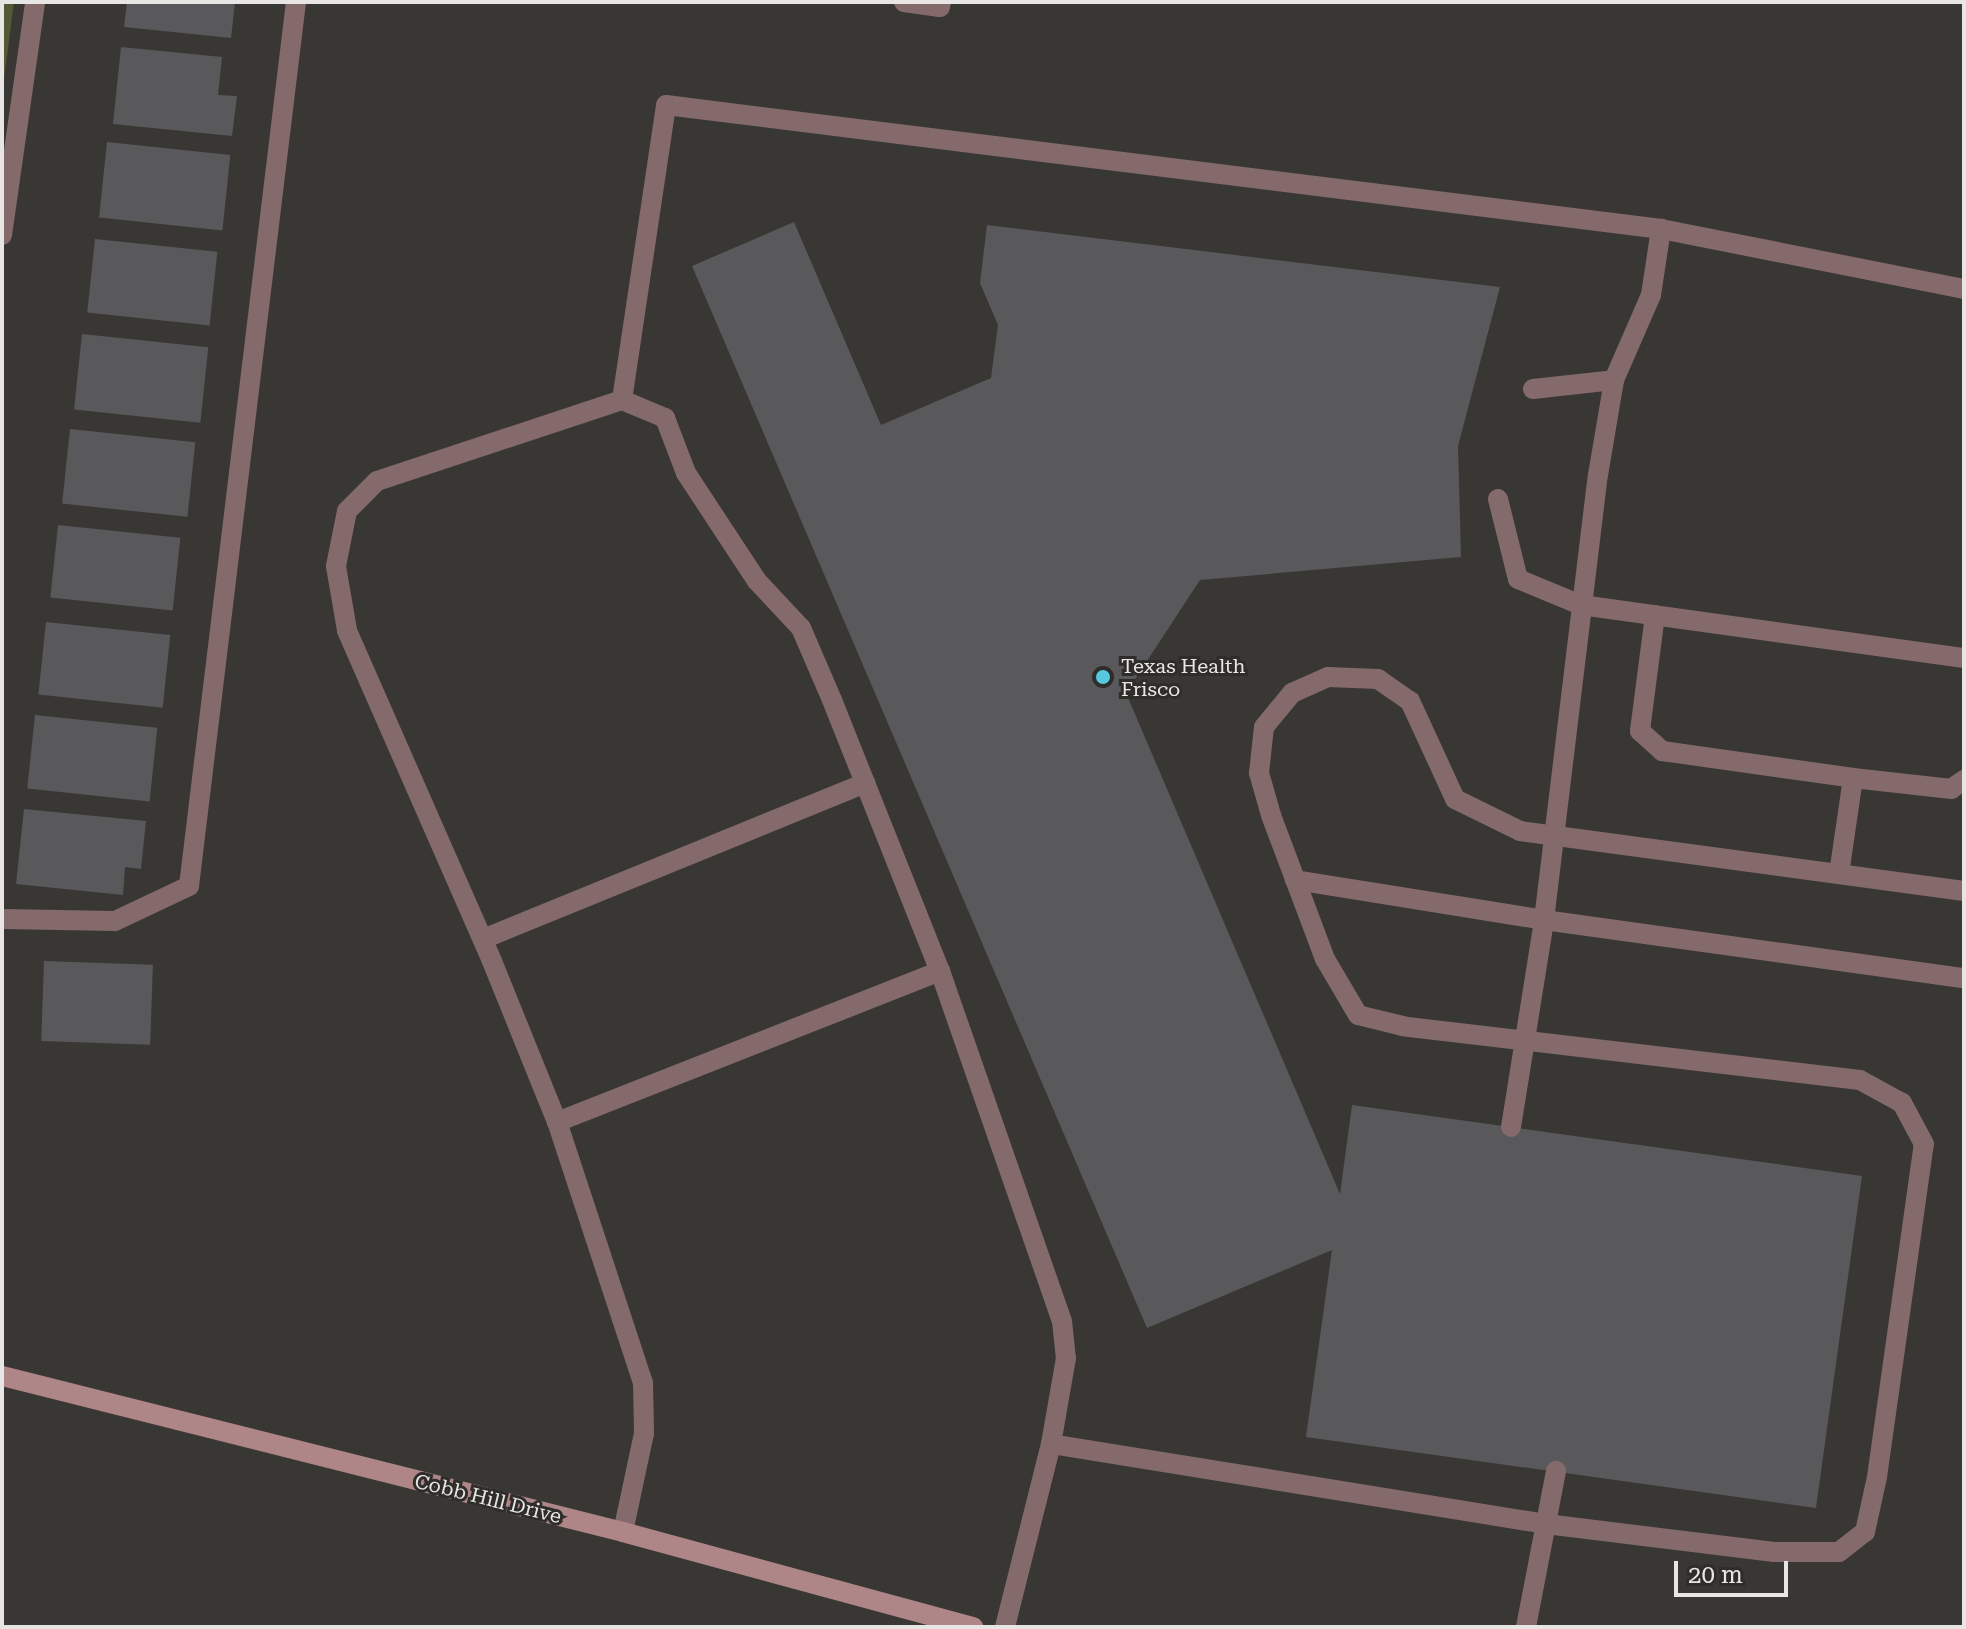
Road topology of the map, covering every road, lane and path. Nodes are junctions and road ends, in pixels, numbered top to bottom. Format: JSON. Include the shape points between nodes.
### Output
{"nodes":[{"id":1,"x":35,"y":2,"type":"edge"},
{"id":2,"x":296,"y":2,"type":"edge"},
{"id":3,"x":904,"y":2,"type":"edge"},
{"id":4,"x":941,"y":2,"type":"edge"},
{"id":5,"x":1661,"y":229,"type":"junction"},
{"id":6,"x":2,"y":235,"type":"edge"},
{"id":7,"x":1964,"y":289,"type":"edge"},
{"id":8,"x":1614,"y":380,"type":"junction"},
{"id":9,"x":1533,"y":389,"type":"dead end"},
{"id":10,"x":622,"y":400,"type":"junction"},
{"id":11,"x":1498,"y":499,"type":"dead end"},
{"id":12,"x":1581,"y":605,"type":"junction"},
{"id":13,"x":1655,"y":615,"type":"junction"},
{"id":14,"x":1964,"y":658,"type":"edge"},
{"id":15,"x":1853,"y":778,"type":"junction"},
{"id":16,"x":1964,"y":780,"type":"edge"},
{"id":17,"x":865,"y":783,"type":"junction"},
{"id":18,"x":1551,"y":837,"type":"junction"},
{"id":19,"x":1839,"y":874,"type":"junction"},
{"id":20,"x":1295,"y":880,"type":"junction"},
{"id":21,"x":1964,"y":891,"type":"edge"},
{"id":22,"x":2,"y":919,"type":"edge"},
{"id":23,"x":1544,"y":920,"type":"junction"},
{"id":24,"x":483,"y":939,"type":"junction"},
{"id":25,"x":940,"y":971,"type":"junction"},
{"id":26,"x":1964,"y":978,"type":"edge"},
{"id":27,"x":1526,"y":1040,"type":"junction"},
{"id":28,"x":557,"y":1122,"type":"junction"},
{"id":29,"x":1511,"y":1127,"type":"dead end"},
{"id":30,"x":2,"y":1376,"type":"edge"},
{"id":31,"x":1051,"y":1444,"type":"junction"},
{"id":32,"x":1556,"y":1471,"type":"dead end"},
{"id":33,"x":1546,"y":1524,"type":"junction"},
{"id":34,"x":623,"y":1532,"type":"junction"},
{"id":35,"x":973,"y":1627,"type":"edge"},
{"id":36,"x":1005,"y":1627,"type":"edge"},
{"id":37,"x":1526,"y":1627,"type":"edge"}],
"edges":[{"from":1,"to":6,"type":"street"},
{"from":2,"to":22,"type":"street","via":[[189,886],[115,921]]},
{"from":3,"to":4,"type":"street","via":[[940,7]]},
{"from":5,"to":7,"type":"street"},
{"from":5,"to":8,"type":"street","via":[[1651,295]]},
{"from":5,"to":10,"type":"street","via":[[666,105]]},
{"from":8,"to":9,"type":"street"},
{"from":8,"to":12,"type":"street"},
{"from":10,"to":17,"type":"street","via":[[665,418],[686,473],[757,581],[801,628]]},
{"from":10,"to":24,"type":"street","via":[[377,481],[347,511],[336,566],[347,630]]},
{"from":11,"to":12,"type":"street","via":[[1518,579]]},
{"from":12,"to":13,"type":"street"},
{"from":12,"to":18,"type":"street"},
{"from":13,"to":14,"type":"street"},
{"from":13,"to":15,"type":"street","via":[[1640,731],[1662,751]]},
{"from":15,"to":16,"type":"street","via":[[1951,789]]},
{"from":15,"to":19,"type":"street"},
{"from":17,"to":24,"type":"street"},
{"from":17,"to":25,"type":"street"},
{"from":18,"to":19,"type":"street"},
{"from":18,"to":20,"type":"street","via":[[1520,831],[1455,799],[1410,701],[1378,679],[1328,677],[1292,693],[1264,727],[1259,773]]},
{"from":18,"to":23,"type":"street"},
{"from":19,"to":21,"type":"street"},
{"from":20,"to":23,"type":"street"},
{"from":20,"to":27,"type":"street","via":[[1325,959],[1358,1015],[1403,1026]]},
{"from":23,"to":26,"type":"street"},
{"from":23,"to":27,"type":"street"},
{"from":24,"to":28,"type":"street"},
{"from":25,"to":28,"type":"street"},
{"from":25,"to":31,"type":"street","via":[[1062,1321],[1066,1358]]},
{"from":27,"to":29,"type":"street"},
{"from":27,"to":33,"type":"street","via":[[1860,1080],[1902,1103],[1924,1144],[1865,1532],[1839,1552],[1774,1552]]},
{"from":28,"to":34,"type":"street","via":[[643,1383],[644,1433]]},
{"from":30,"to":34,"type":"street","name":"Cobb Hill Drive"},
{"from":31,"to":33,"type":"street"},
{"from":31,"to":36,"type":"street"},
{"from":32,"to":33,"type":"street"},
{"from":33,"to":37,"type":"street"},
{"from":34,"to":35,"type":"street","name":"Cobb Hill Drive"}]}
